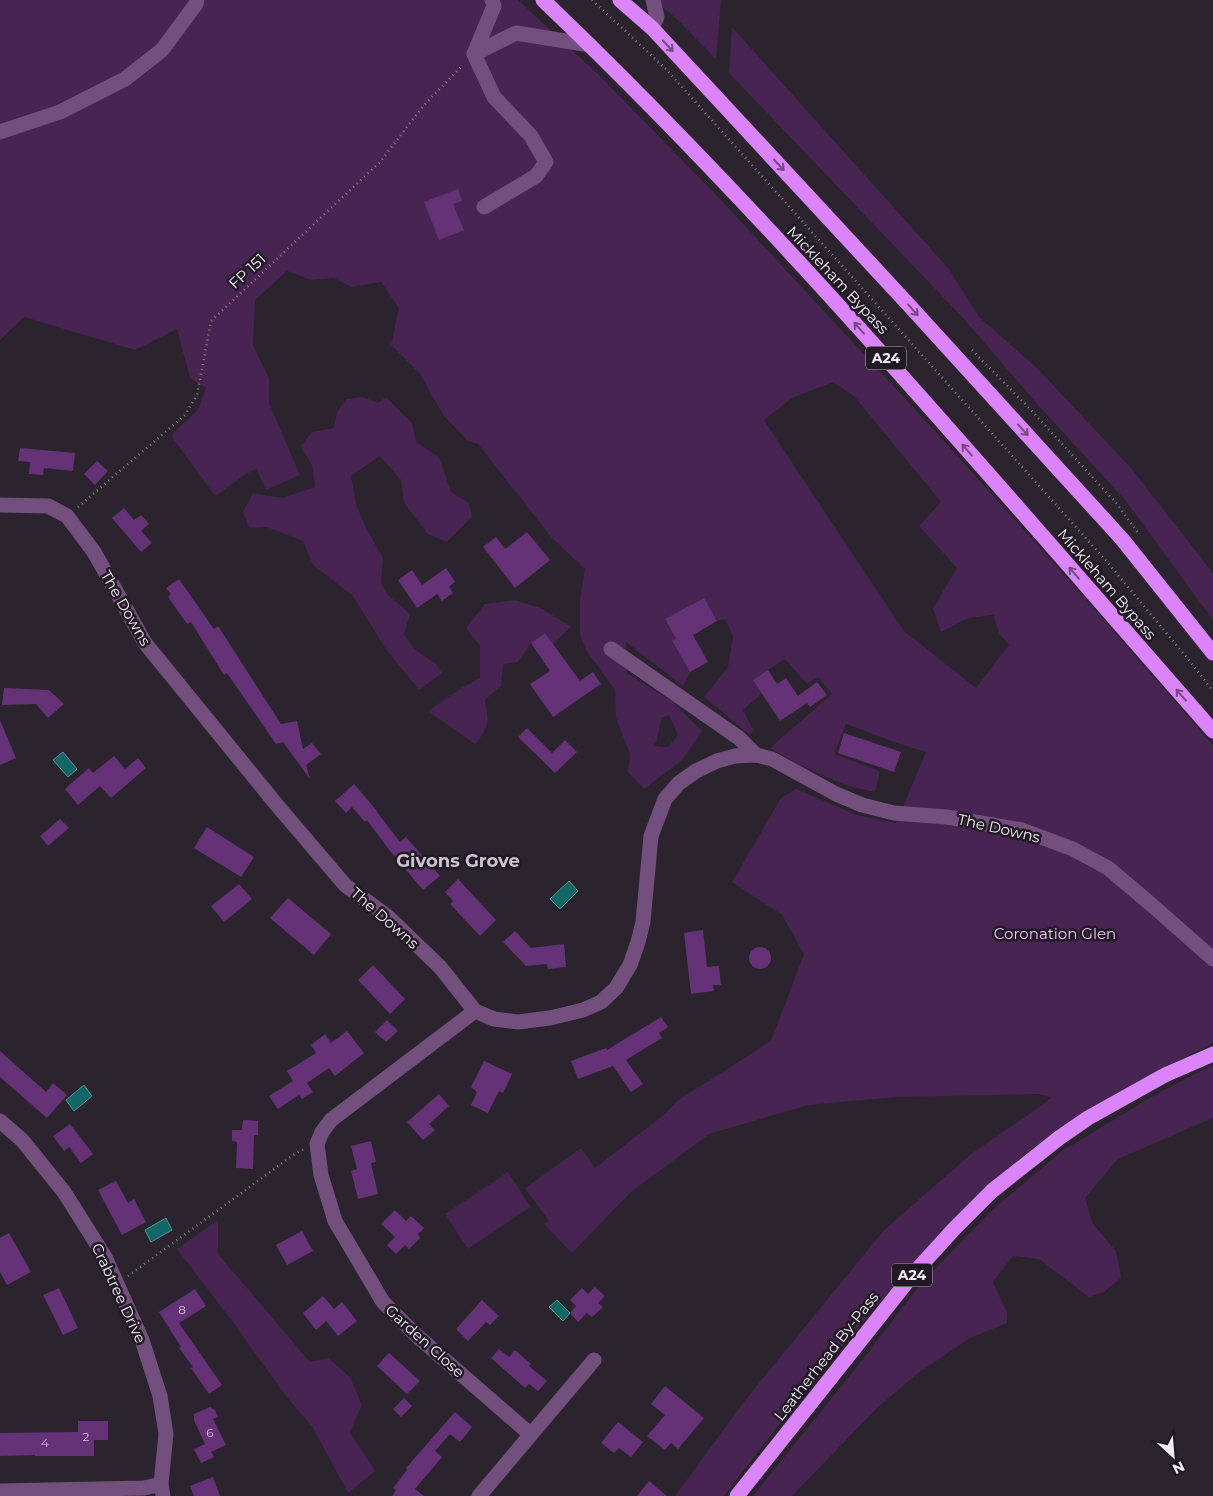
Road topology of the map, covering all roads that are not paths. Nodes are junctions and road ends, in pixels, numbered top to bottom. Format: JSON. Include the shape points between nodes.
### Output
{"nodes":[{"id":1,"x":197,"y":0,"type":"edge"},
{"id":2,"x":492,"y":0,"type":"edge"},
{"id":3,"x":543,"y":0,"type":"edge"},
{"id":4,"x":620,"y":0,"type":"edge"},
{"id":5,"x":653,"y":0,"type":"edge"},
{"id":6,"x":652,"y":28,"type":"junction"},
{"id":7,"x":590,"y":45,"type":"junction"},
{"id":8,"x":474,"y":54,"type":"junction"},
{"id":9,"x":0,"y":132,"type":"edge"},
{"id":10,"x":484,"y":207,"type":"dead end"},
{"id":11,"x":0,"y":505,"type":"edge"},
{"id":12,"x":611,"y":649,"type":"dead end"},
{"id":13,"x":1213,"y":653,"type":"edge"},
{"id":14,"x":1213,"y":732,"type":"edge"},
{"id":15,"x":756,"y":755,"type":"junction"},
{"id":16,"x":1213,"y":959,"type":"edge"},
{"id":17,"x":475,"y":1011,"type":"junction"},
{"id":18,"x":1213,"y":1054,"type":"edge"},
{"id":19,"x":0,"y":1120,"type":"edge"},
{"id":20,"x":594,"y":1360,"type":"dead end"},
{"id":21,"x":530,"y":1434,"type":"junction"},
{"id":22,"x":162,"y":1490,"type":"edge"},
{"id":23,"x":0,"y":1491,"type":"edge"},
{"id":24,"x":479,"y":1496,"type":"edge"},
{"id":25,"x":737,"y":1496,"type":"edge"}],
"edges":[{"from":1,"to":9,"type":"street","via":[[162,50],[125,79],[60,112]]},
{"from":2,"to":8,"type":"street","via":[[494,6]]},
{"from":3,"to":7,"type":"highway","name":"Mickleham Bypass","number":"A24"},
{"from":4,"to":6,"type":"highway"},
{"from":5,"to":6,"type":"street","via":[[657,17]]},
{"from":6,"to":13,"type":"highway","one_way":true,"via":[[1115,532]]},
{"from":7,"to":8,"type":"street","via":[[516,33]]},
{"from":14,"to":7,"type":"highway","name":"Mickleham Bypass","number":"A24","one_way":true,"via":[[855,323]]},
{"from":8,"to":10,"type":"street","via":[[494,97],[530,136],[546,162],[536,176]]},
{"from":11,"to":17,"type":"street","name":"The Downs","via":[[48,506],[67,516],[94,552],[145,643],[236,756],[345,884],[387,916],[440,967]]},
{"from":12,"to":15,"type":"street","name":"The Downs","via":[[739,738]]},
{"from":15,"to":16,"type":"street","name":"The Downs","via":[[772,759],[862,805],[1022,830],[1073,848],[1108,868]]},
{"from":15,"to":17,"type":"street","name":"The Downs","via":[[734,756],[696,771],[665,799],[651,836],[643,922],[638,942],[626,973],[601,1002],[575,1012],[518,1022],[494,1019]]},
{"from":17,"to":21,"type":"street","name":"Garden Close","via":[[331,1120],[317,1144],[320,1175],[335,1221],[383,1302],[416,1335]]},
{"from":18,"to":25,"type":"highway","name":"Leatherhead By-Pass","number":"A24","via":[[1165,1075],[1088,1118],[992,1191],[914,1273]]},
{"from":19,"to":22,"type":"street","name":"Crabtree Drive","via":[[22,1140],[64,1192],[105,1257],[142,1340],[160,1396],[166,1434]]},
{"from":20,"to":21,"type":"street"},
{"from":21,"to":24,"type":"street"},
{"from":22,"to":23,"type":"street"}]}
